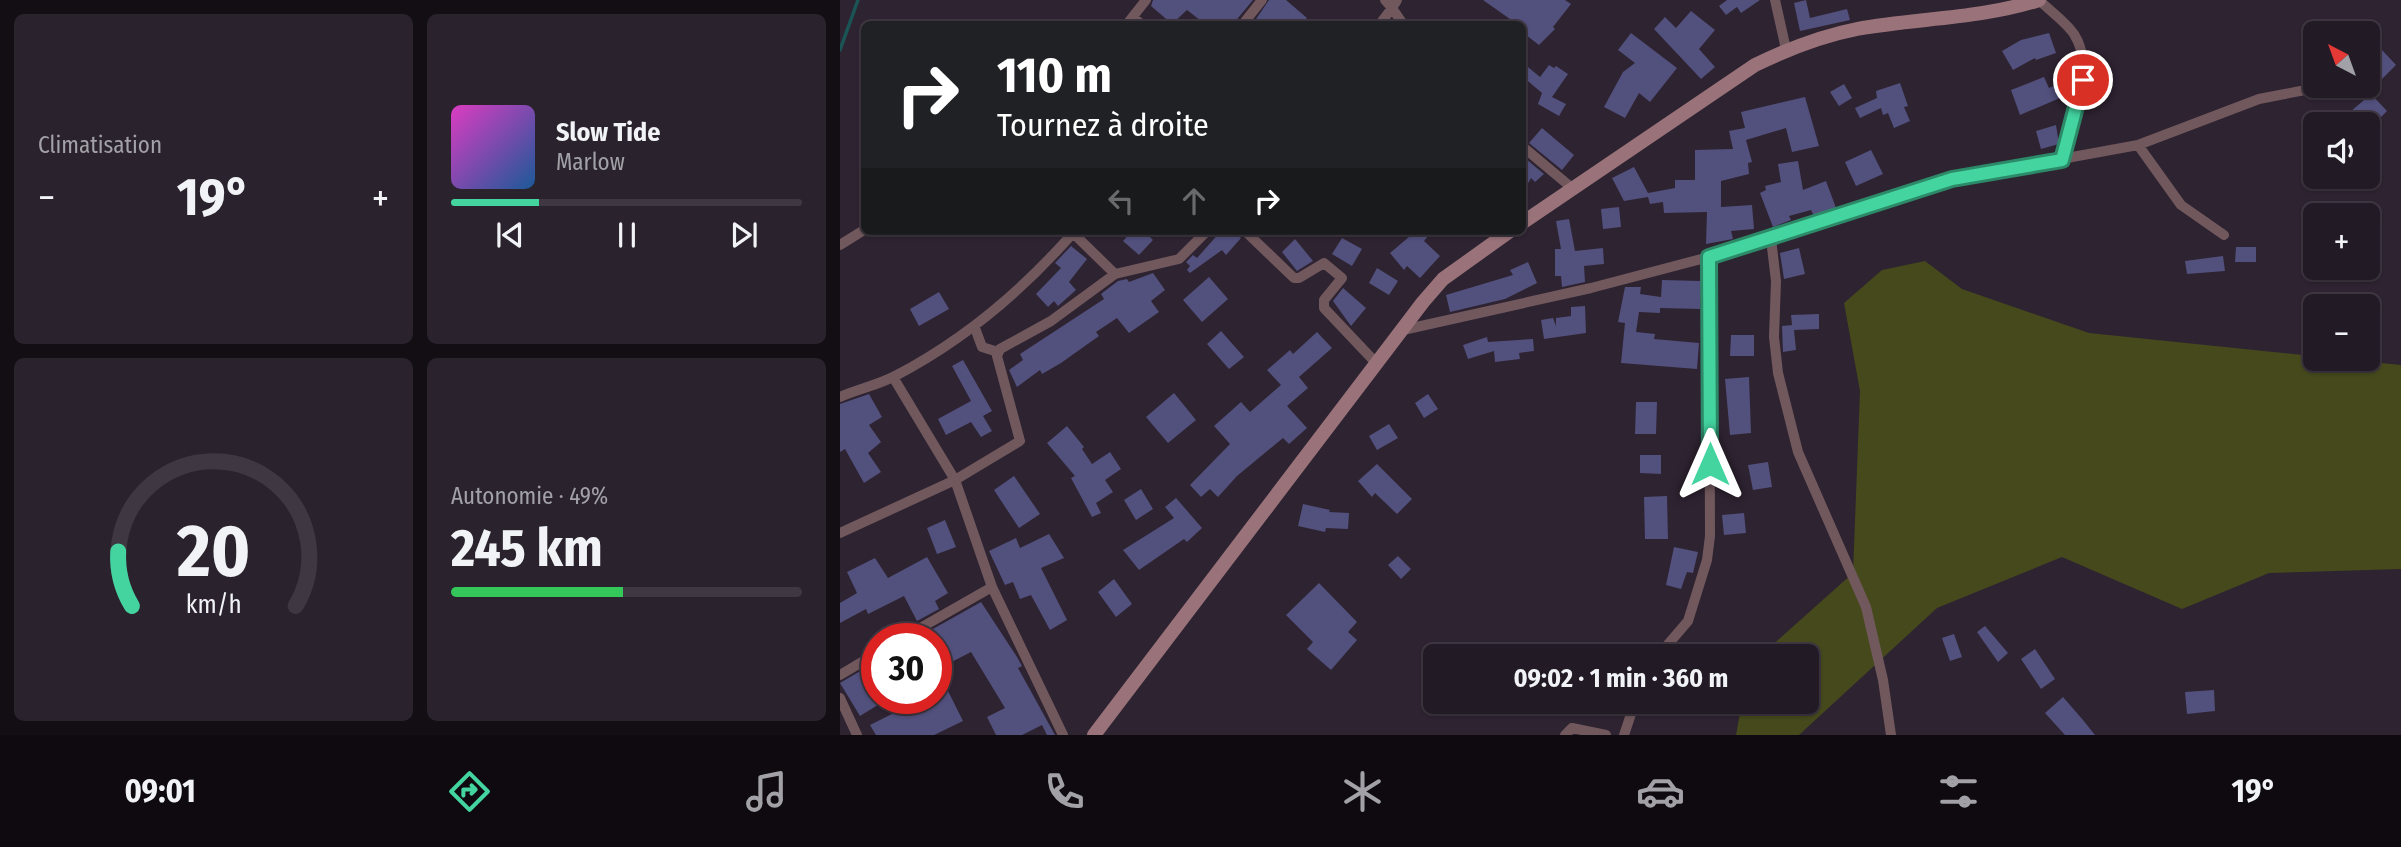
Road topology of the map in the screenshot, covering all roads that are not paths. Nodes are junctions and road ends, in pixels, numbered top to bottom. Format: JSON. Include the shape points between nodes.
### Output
{"nodes":[{"id":1,"x":1146,"y":0,"type":"edge"},
{"id":2,"x":1262,"y":0,"type":"edge"},
{"id":3,"x":1775,"y":0,"type":"edge"},
{"id":4,"x":2039,"y":0,"type":"edge"},
{"id":5,"x":1392,"y":3,"type":"edge"},
{"id":6,"x":1130,"y":21,"type":"edge"},
{"id":7,"x":1245,"y":21,"type":"edge"},
{"id":8,"x":1382,"y":21,"type":"edge"},
{"id":9,"x":1401,"y":21,"type":"edge"},
{"id":10,"x":1786,"y":49,"type":"junction"},
{"id":11,"x":2303,"y":90,"type":"edge"},
{"id":12,"x":2138,"y":145,"type":"junction"},
{"id":13,"x":1526,"y":149,"type":"edge"},
{"id":14,"x":2062,"y":160,"type":"junction"},
{"id":15,"x":1572,"y":188,"type":"junction"},
{"id":16,"x":1526,"y":220,"type":"edge"},
{"id":17,"x":861,"y":232,"type":"edge"},
{"id":18,"x":1071,"y":235,"type":"edge"},
{"id":19,"x":1077,"y":235,"type":"edge"},
{"id":20,"x":1203,"y":235,"type":"edge"},
{"id":21,"x":1249,"y":235,"type":"edge"},
{"id":22,"x":1504,"y":235,"type":"edge"},
{"id":23,"x":2224,"y":235,"type":"dead end"},
{"id":24,"x":1771,"y":239,"type":"junction"},
{"id":25,"x":840,"y":245,"type":"edge"},
{"id":26,"x":1709,"y":257,"type":"junction"},
{"id":27,"x":1115,"y":274,"type":"junction"},
{"id":28,"x":975,"y":328,"type":"junction"},
{"id":29,"x":1403,"y":330,"type":"junction"},
{"id":30,"x":998,"y":352,"type":"junction"},
{"id":31,"x":1377,"y":364,"type":"junction"},
{"id":32,"x":893,"y":377,"type":"junction"},
{"id":33,"x":840,"y":397,"type":"edge"},
{"id":34,"x":955,"y":480,"type":"junction"},
{"id":35,"x":840,"y":533,"type":"edge"},
{"id":36,"x":992,"y":587,"type":"junction"},
{"id":37,"x":929,"y":623,"type":"edge"},
{"id":38,"x":1668,"y":644,"type":"edge"},
{"id":39,"x":861,"y":663,"type":"edge"},
{"id":40,"x":840,"y":675,"type":"edge"},
{"id":41,"x":840,"y":698,"type":"edge"},
{"id":42,"x":1631,"y":714,"type":"edge"},
{"id":43,"x":857,"y":735,"type":"edge"},
{"id":44,"x":1063,"y":735,"type":"edge"},
{"id":45,"x":1094,"y":735,"type":"edge"},
{"id":46,"x":1565,"y":735,"type":"edge"},
{"id":47,"x":1606,"y":735,"type":"edge"},
{"id":48,"x":1623,"y":735,"type":"edge"},
{"id":49,"x":1891,"y":735,"type":"edge"}],
"edges":[{"from":1,"to":6,"type":"street"},
{"from":2,"to":7,"type":"street"},
{"from":3,"to":10,"type":"street"},
{"from":4,"to":10,"type":"street","via":[[2006,10],[1856,29]]},
{"from":4,"to":14,"type":"street","via":[[2073,33],[2082,58],[2080,92]]},
{"from":5,"to":8,"type":"street"},
{"from":5,"to":9,"type":"street"},
{"from":10,"to":15,"type":"street"},
{"from":11,"to":12,"type":"street","via":[[2259,99]]},
{"from":12,"to":14,"type":"street"},
{"from":12,"to":23,"type":"street","via":[[2180,205]]},
{"from":13,"to":15,"type":"street"},
{"from":14,"to":24,"type":"street","via":[[1952,179]]},
{"from":15,"to":16,"type":"street"},
{"from":17,"to":25,"type":"street"},
{"from":18,"to":28,"type":"street"},
{"from":19,"to":27,"type":"street"},
{"from":20,"to":27,"type":"street","via":[[1179,259]]},
{"from":21,"to":31,"type":"street","via":[[1294,278],[1324,262],[1342,278],[1324,300],[1324,308]]},
{"from":22,"to":29,"type":"street","via":[[1443,279]]},
{"from":24,"to":26,"type":"street"},
{"from":24,"to":49,"type":"street","via":[[1778,373],[1798,452],[1866,607]]},
{"from":26,"to":29,"type":"street"},
{"from":26,"to":38,"type":"street","via":[[1707,560],[1688,621]]},
{"from":27,"to":30,"type":"street","via":[[1051,321]]},
{"from":28,"to":30,"type":"street","via":[[982,347]]},
{"from":28,"to":32,"type":"street"},
{"from":29,"to":31,"type":"street"},
{"from":30,"to":34,"type":"street","via":[[1020,441]]},
{"from":31,"to":45,"type":"street"},
{"from":32,"to":33,"type":"street"},
{"from":32,"to":34,"type":"street"},
{"from":34,"to":35,"type":"street"},
{"from":34,"to":36,"type":"street"},
{"from":36,"to":37,"type":"street"},
{"from":36,"to":44,"type":"street"},
{"from":39,"to":40,"type":"street"},
{"from":41,"to":43,"type":"street"},
{"from":42,"to":48,"type":"street"},
{"from":46,"to":47,"type":"street","via":[[1572,728]]}]}
